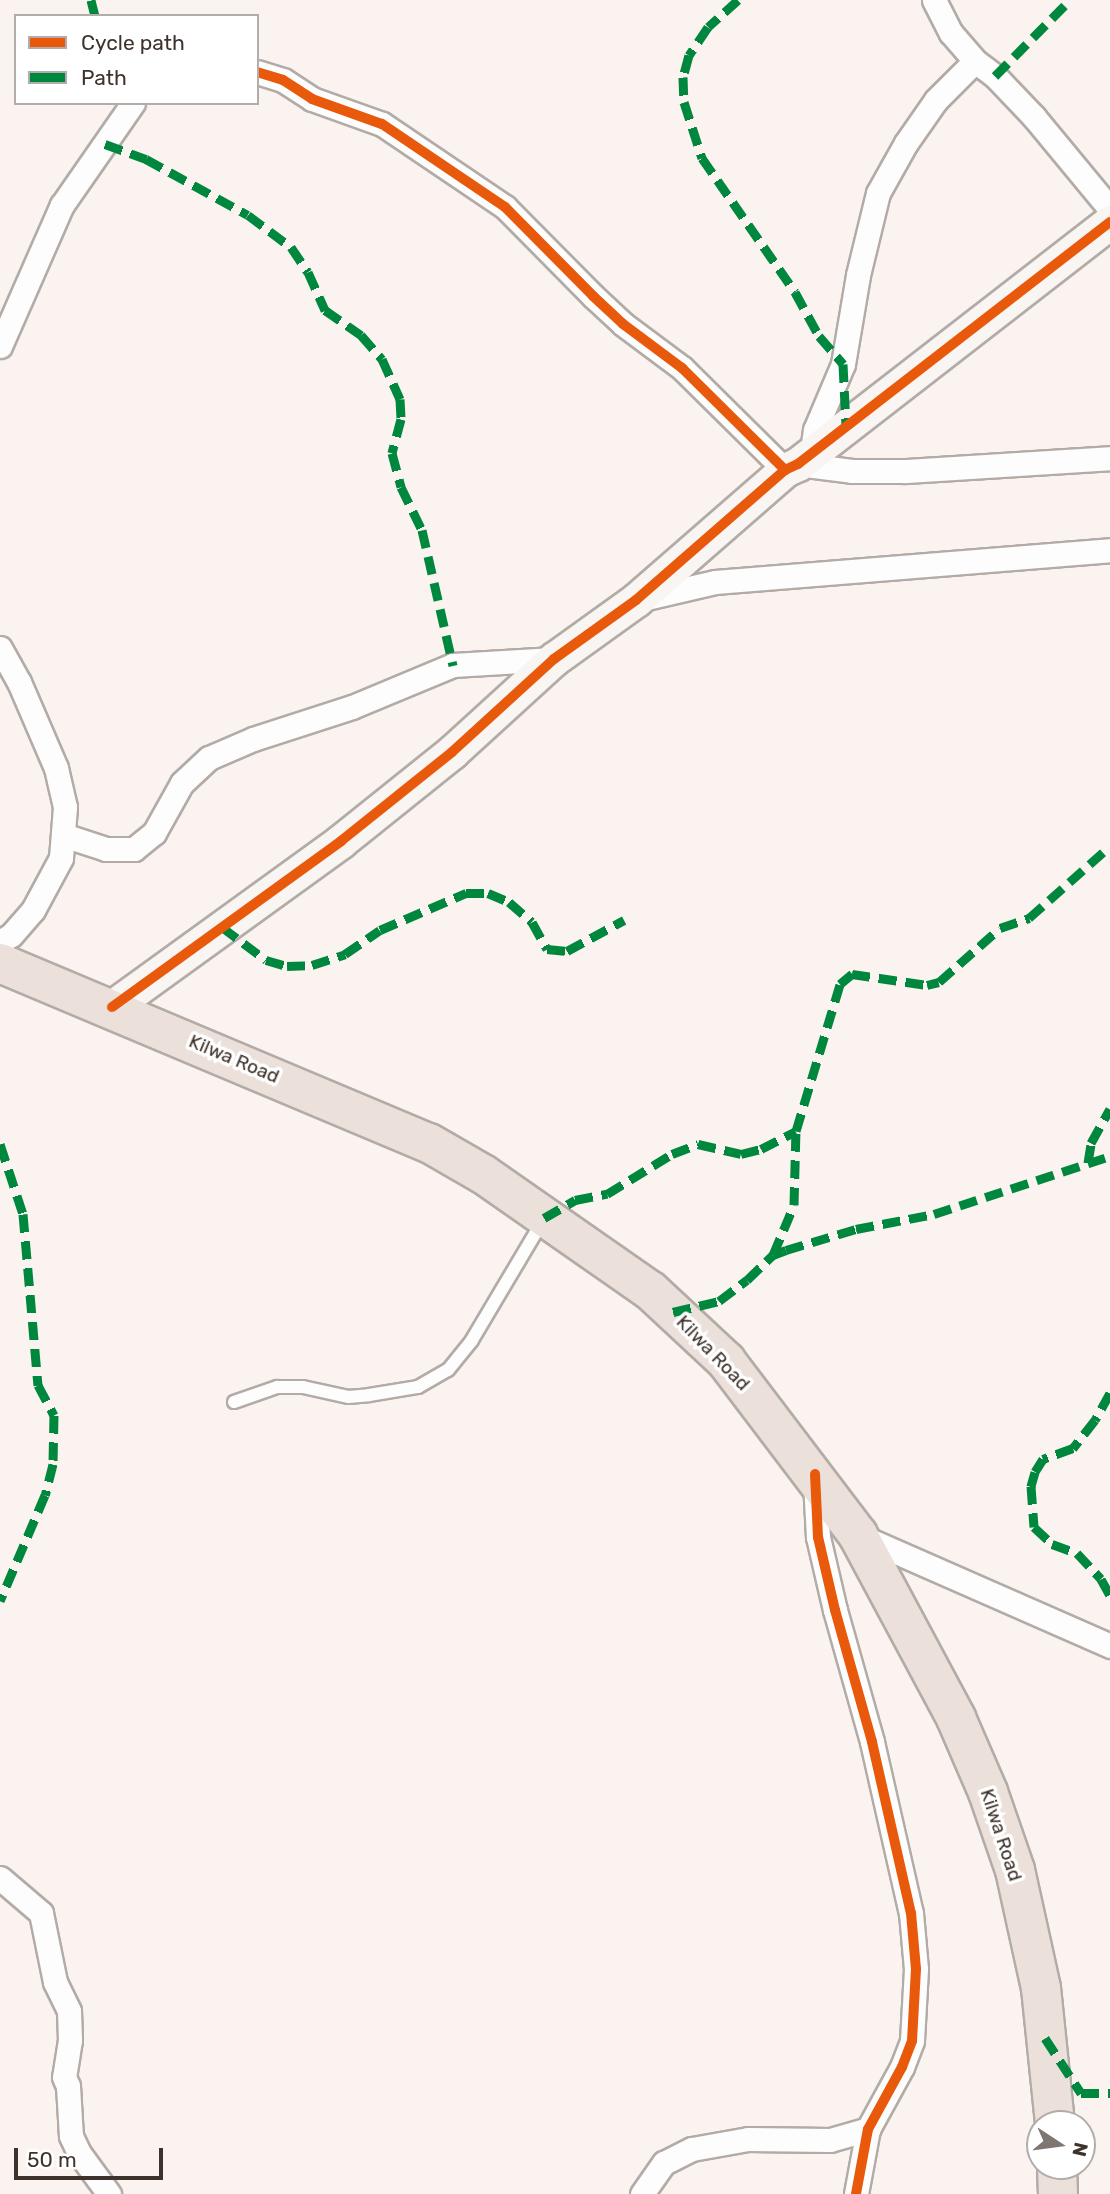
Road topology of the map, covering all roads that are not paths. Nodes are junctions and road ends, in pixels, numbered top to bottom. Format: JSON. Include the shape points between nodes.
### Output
{"nodes":[{"id":1,"x":934,"y":0,"type":"edge"},
{"id":2,"x":975,"y":61,"type":"junction"},
{"id":3,"x":259,"y":73,"type":"edge"},
{"id":4,"x":132,"y":105,"type":"edge"},
{"id":5,"x":1110,"y":209,"type":"edge"},
{"id":6,"x":1110,"y":222,"type":"edge"},
{"id":7,"x":0,"y":346,"type":"edge"},
{"id":8,"x":1110,"y":458,"type":"edge"},
{"id":9,"x":798,"y":462,"type":"junction"},
{"id":10,"x":1110,"y":550,"type":"edge"},
{"id":11,"x":636,"y":600,"type":"junction"},
{"id":12,"x":0,"y":648,"type":"edge"},
{"id":13,"x":554,"y":659,"type":"junction"},
{"id":14,"x":63,"y":835,"type":"junction"},
{"id":15,"x":0,"y":942,"type":"edge"},
{"id":16,"x":0,"y":963,"type":"edge"},
{"id":17,"x":111,"y":1007,"type":"junction"},
{"id":18,"x":544,"y":1218,"type":"junction"},
{"id":19,"x":234,"y":1402,"type":"dead end"},
{"id":20,"x":815,"y":1474,"type":"junction"},
{"id":21,"x":858,"y":1535,"type":"junction"},
{"id":22,"x":1110,"y":1646,"type":"edge"},
{"id":23,"x":0,"y":1878,"type":"edge"},
{"id":24,"x":1054,"y":2110,"type":"edge"},
{"id":25,"x":868,"y":2129,"type":"junction"},
{"id":26,"x":109,"y":2194,"type":"edge"},
{"id":27,"x":642,"y":2194,"type":"edge"},
{"id":28,"x":856,"y":2194,"type":"edge"}],
"edges":[{"from":1,"to":2,"type":"street","via":[[951,33]]},
{"from":2,"to":5,"type":"street","via":[[1034,117]]},
{"from":2,"to":9,"type":"street","via":[[936,100],[878,193],[843,364]]},
{"from":3,"to":9,"type":"street","via":[[283,80],[312,99],[382,124],[505,207],[624,324]]},
{"from":4,"to":7,"type":"street","via":[[62,205]]},
{"from":6,"to":9,"type":"street"},
{"from":8,"to":9,"type":"street","via":[[906,471],[852,471]]},
{"from":9,"to":11,"type":"street"},
{"from":10,"to":11,"type":"street","via":[[715,582]]},
{"from":11,"to":13,"type":"street"},
{"from":12,"to":14,"type":"street","via":[[56,768],[65,807]]},
{"from":13,"to":14,"type":"street","via":[[453,665],[209,758],[182,783],[154,833],[134,849],[106,849]]},
{"from":13,"to":17,"type":"street","via":[[452,752],[341,841]]},
{"from":14,"to":15,"type":"street","via":[[61,858],[33,911]]},
{"from":16,"to":17,"type":"highway","name":"Kilwa Road"},
{"from":17,"to":18,"type":"highway","name":"Kilwa Road","via":[[429,1143],[483,1174]]},
{"from":18,"to":19,"type":"lane","via":[[472,1340],[448,1370],[418,1387],[369,1395],[348,1397],[303,1387],[277,1388]]},
{"from":18,"to":20,"type":"highway","name":"Kilwa Road","via":[[651,1291],[726,1361]]},
{"from":20,"to":21,"type":"highway","name":"Kilwa Road"},
{"from":20,"to":25,"type":"street","via":[[818,1537],[872,1742],[914,1941],[912,2041]]},
{"from":21,"to":22,"type":"street"},
{"from":21,"to":24,"type":"highway","name":"Kilwa Road","via":[[956,1718],[1006,1844],[1041,1988]]},
{"from":23,"to":26,"type":"street","via":[[41,1913],[55,1982],[69,2011],[64,2077],[71,2136]]},
{"from":25,"to":27,"type":"street","via":[[830,2140],[748,2139],[692,2149],[664,2163]]},
{"from":25,"to":28,"type":"street"}]}
